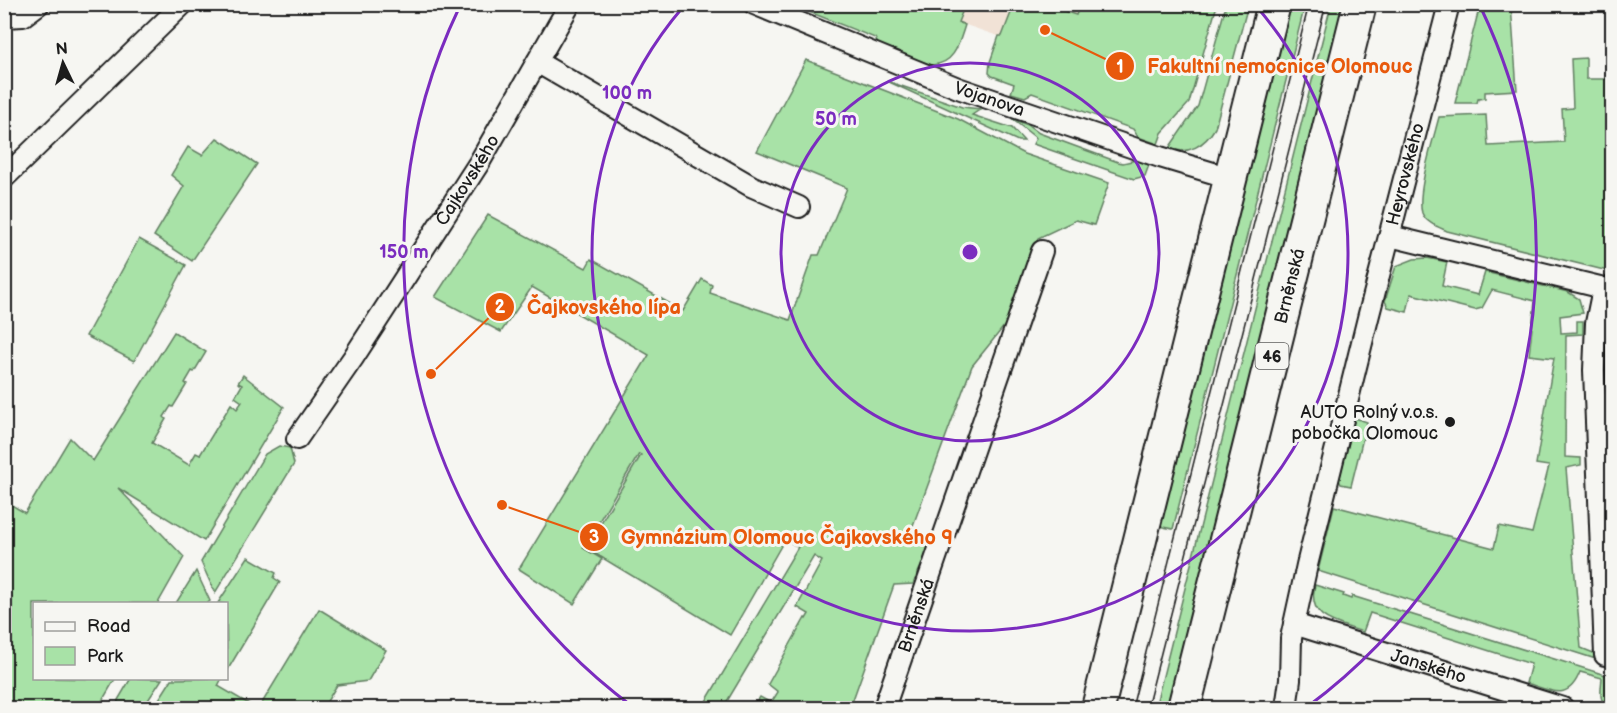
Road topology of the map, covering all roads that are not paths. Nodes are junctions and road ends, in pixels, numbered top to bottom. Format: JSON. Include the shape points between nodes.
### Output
{"nodes":[{"id":1,"x":39,"y":4,"type":"edge"},
{"id":2,"x":183,"y":4,"type":"edge"},
{"id":3,"x":570,"y":4,"type":"edge"},
{"id":4,"x":754,"y":4,"type":"edge"},
{"id":5,"x":1274,"y":4,"type":"edge"},
{"id":6,"x":1360,"y":4,"type":"edge"},
{"id":7,"x":1449,"y":4,"type":"edge"},
{"id":8,"x":4,"y":17,"type":"edge"},
{"id":9,"x":537,"y":62,"type":"junction"},
{"id":10,"x":4,"y":178,"type":"edge"},
{"id":11,"x":1230,"y":178,"type":"junction"},
{"id":12,"x":799,"y":207,"type":"dead end"},
{"id":13,"x":1390,"y":236,"type":"junction"},
{"id":14,"x":1042,"y":251,"type":"dead end"},
{"id":15,"x":1608,"y":289,"type":"edge"},
{"id":16,"x":297,"y":439,"type":"dead end"},
{"id":17,"x":1294,"y":624,"type":"junction"},
{"id":18,"x":1605,"y":655,"type":"dead end"},
{"id":19,"x":884,"y":708,"type":"edge"},
{"id":20,"x":1098,"y":708,"type":"edge"},
{"id":21,"x":1184,"y":708,"type":"edge"},
{"id":22,"x":1286,"y":708,"type":"edge"},
{"id":23,"x":1563,"y":708,"type":"edge"}],
"edges":[{"from":1,"to":8,"type":"street","via":[[23,16]]},
{"from":2,"to":10,"type":"street"},
{"from":3,"to":9,"type":"street","name":"Čajkovského"},
{"from":4,"to":11,"type":"street","name":"Vojanova","via":[[958,88]]},
{"from":5,"to":11,"type":"main road"},
{"from":6,"to":21,"type":"main road","name":"Brněnská","number":"46"},
{"from":7,"to":13,"type":"street","name":"Heyrovského"},
{"from":9,"to":12,"type":"street","via":[[751,186]]},
{"from":9,"to":16,"type":"street","name":"Čajkovského","via":[[479,163]]},
{"from":11,"to":20,"type":"main road"},
{"from":13,"to":15,"type":"street","name":"Heyrovského"},
{"from":13,"to":17,"type":"street"},
{"from":14,"to":19,"type":"street","name":"Brněnská"},
{"from":15,"to":18,"type":"street","name":"Heyrovského","via":[[1596,323],[1594,370]]},
{"from":17,"to":22,"type":"street"},
{"from":17,"to":23,"type":"street","name":"Janského"}]}
